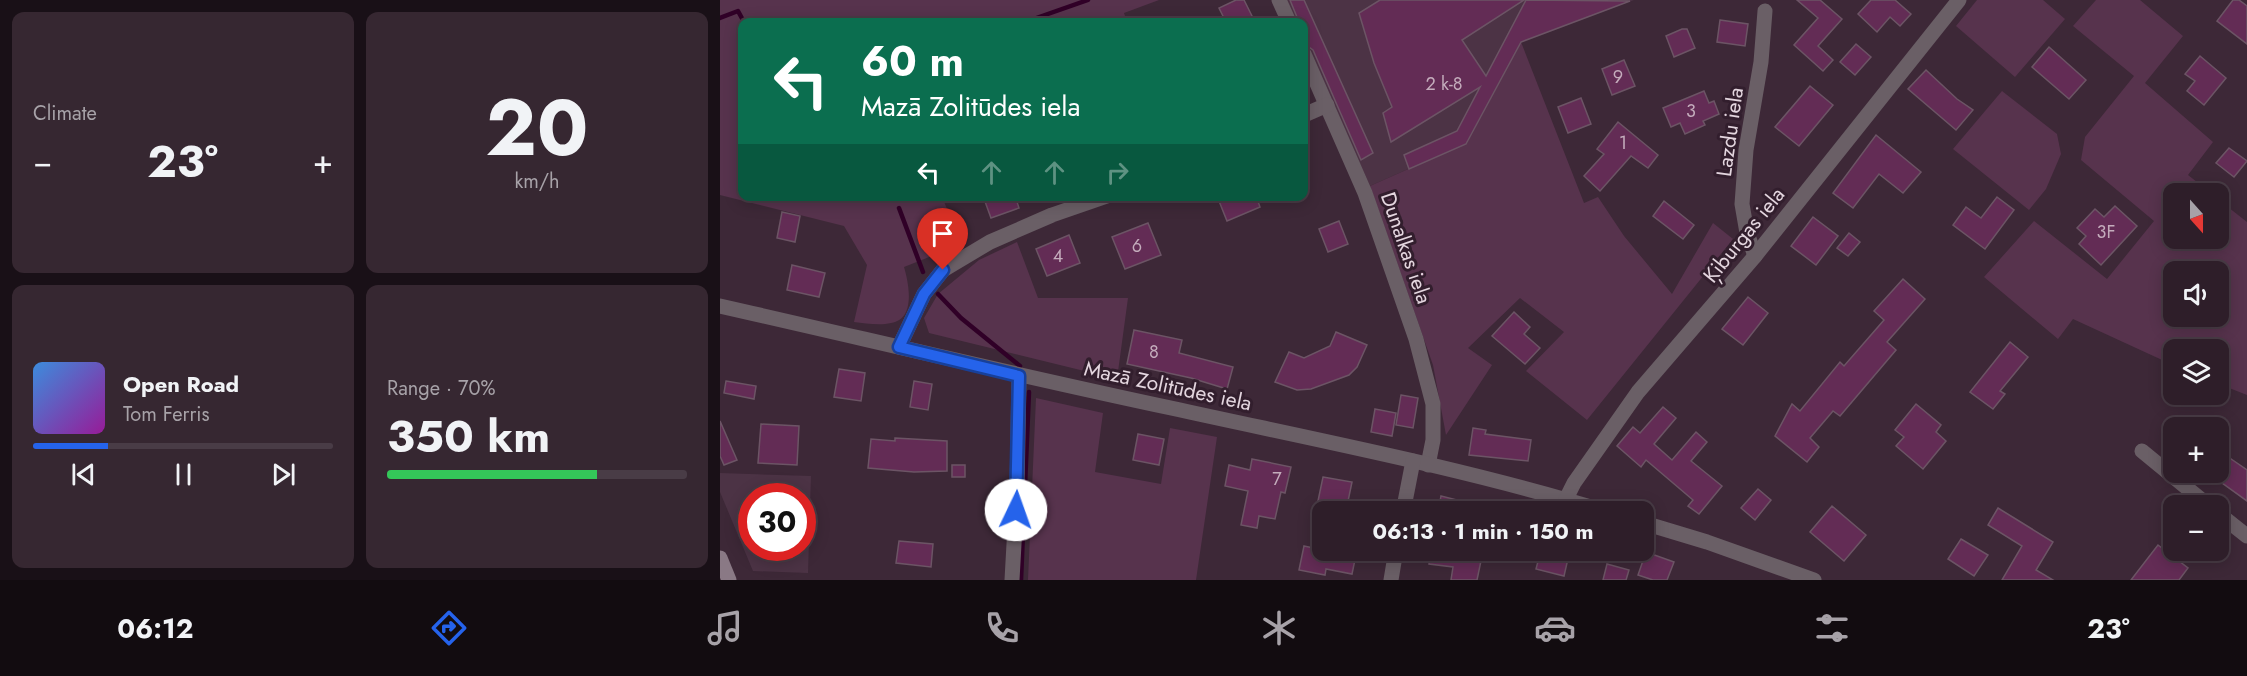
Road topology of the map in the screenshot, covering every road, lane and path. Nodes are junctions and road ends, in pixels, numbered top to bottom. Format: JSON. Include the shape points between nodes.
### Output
{"nodes":[{"id":1,"x":1279,"y":0,"type":"edge"},
{"id":2,"x":1959,"y":0,"type":"edge"},
{"id":3,"x":1766,"y":11,"type":"dead end"},
{"id":4,"x":1287,"y":18,"type":"edge"},
{"id":5,"x":1308,"y":63,"type":"edge"},
{"id":6,"x":1326,"y":105,"type":"junction"},
{"id":7,"x":1308,"y":113,"type":"edge"},
{"id":8,"x":1093,"y":201,"type":"edge"},
{"id":9,"x":1755,"y":256,"type":"junction"},
{"id":10,"x":720,"y":306,"type":"edge"},
{"id":11,"x":899,"y":347,"type":"junction"},
{"id":12,"x":1019,"y":376,"type":"junction"},
{"id":13,"x":2142,"y":451,"type":"dead end"},
{"id":14,"x":1413,"y":461,"type":"junction"},
{"id":15,"x":1428,"y":465,"type":"junction"},
{"id":16,"x":2196,"y":495,"type":"edge"},
{"id":17,"x":1566,"y":499,"type":"junction"},
{"id":18,"x":1405,"y":501,"type":"edge"},
{"id":19,"x":1572,"y":501,"type":"edge"},
{"id":20,"x":2229,"y":522,"type":"edge"},
{"id":21,"x":1654,"y":526,"type":"edge"},
{"id":22,"x":2247,"y":536,"type":"edge"},
{"id":23,"x":720,"y":558,"type":"edge"},
{"id":24,"x":1394,"y":561,"type":"edge"},
{"id":25,"x":729,"y":580,"type":"edge"},
{"id":26,"x":1012,"y":580,"type":"edge"},
{"id":27,"x":1391,"y":580,"type":"edge"},
{"id":28,"x":1814,"y":580,"type":"edge"}],
"edges":[{"from":1,"to":4,"type":"street"},
{"from":2,"to":9,"type":"street","name":"Ķiburgas iela"},
{"from":3,"to":9,"type":"street","name":"Lazdu iela","via":[[1742,204]]},
{"from":5,"to":6,"type":"street","name":"Dunalkas iela"},
{"from":6,"to":7,"type":"street"},
{"from":6,"to":15,"type":"street","name":"Dunalkas iela","via":[[1365,193],[1416,339],[1434,421]]},
{"from":8,"to":11,"type":"street","via":[[990,242],[943,270],[924,294]]},
{"from":9,"to":17,"type":"street","name":"Ķiburgas iela","via":[[1638,392]]},
{"from":10,"to":11,"type":"street","name":"Mazā Zolitūdes iela"},
{"from":11,"to":12,"type":"street","name":"Mazā Zolitūdes iela"},
{"from":12,"to":14,"type":"street","name":"Mazā Zolitūdes iela"},
{"from":12,"to":26,"type":"street"},
{"from":13,"to":16,"type":"street"},
{"from":14,"to":15,"type":"street","name":"Mazā Zolitūdes iela"},
{"from":14,"to":18,"type":"street"},
{"from":15,"to":17,"type":"street","name":"Mazā Zolitūdes iela"},
{"from":17,"to":19,"type":"street","name":"Mazā Zolitūdes iela"},
{"from":20,"to":22,"type":"street"},
{"from":21,"to":28,"type":"street"},
{"from":23,"to":25,"type":"main road"},
{"from":24,"to":27,"type":"street"}]}
